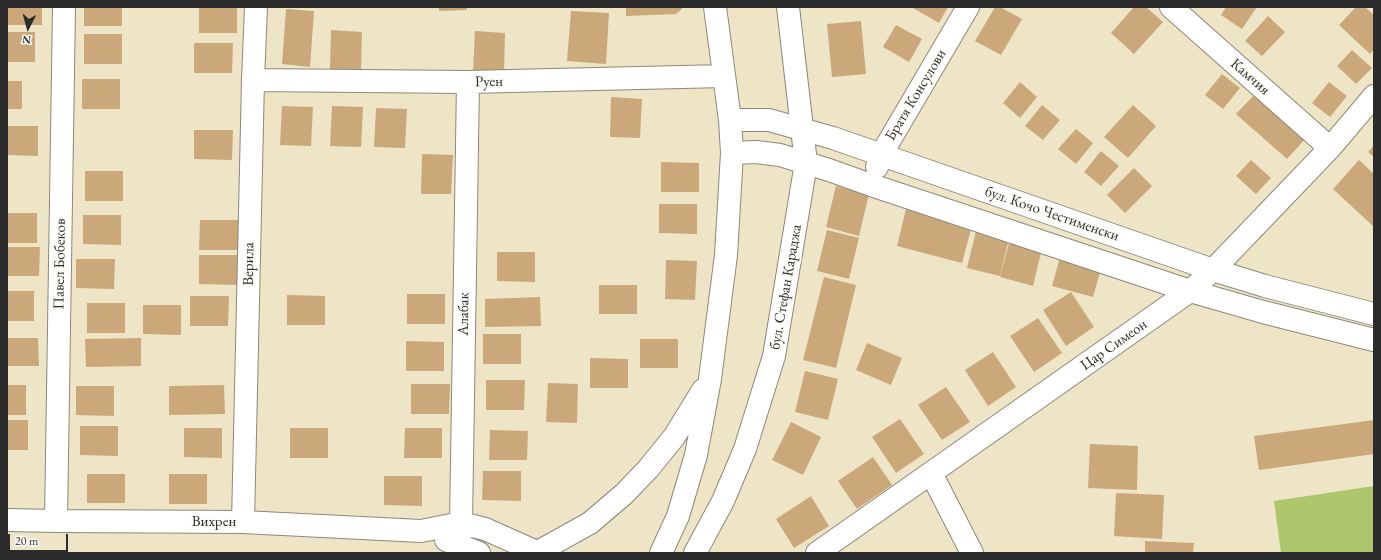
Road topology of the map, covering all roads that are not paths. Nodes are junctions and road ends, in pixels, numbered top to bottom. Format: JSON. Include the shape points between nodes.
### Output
{"nodes":[{"id":1,"x":64,"y":7,"type":"edge"},
{"id":2,"x":256,"y":7,"type":"edge"},
{"id":3,"x":715,"y":7,"type":"edge"},
{"id":4,"x":788,"y":7,"type":"edge"},
{"id":5,"x":968,"y":7,"type":"edge"},
{"id":6,"x":1171,"y":7,"type":"edge"},
{"id":7,"x":724,"y":76,"type":"junction"},
{"id":8,"x":253,"y":80,"type":"junction"},
{"id":9,"x":468,"y":82,"type":"junction"},
{"id":10,"x":1374,"y":96,"type":"edge"},
{"id":11,"x":730,"y":120,"type":"junction"},
{"id":12,"x":803,"y":130,"type":"junction"},
{"id":13,"x":1330,"y":148,"type":"junction"},
{"id":14,"x":732,"y":153,"type":"junction"},
{"id":15,"x":881,"y":155,"type":"junction"},
{"id":16,"x":806,"y":164,"type":"junction"},
{"id":17,"x":871,"y":185,"type":"junction"},
{"id":18,"x":1213,"y":270,"type":"junction"},
{"id":19,"x":1190,"y":291,"type":"junction"},
{"id":20,"x":1374,"y":314,"type":"edge"},
{"id":21,"x":1374,"y":340,"type":"edge"},
{"id":22,"x":710,"y":379,"type":"junction"},
{"id":23,"x":931,"y":473,"type":"junction"},
{"id":24,"x":7,"y":520,"type":"edge"},
{"id":25,"x":56,"y":521,"type":"junction"},
{"id":26,"x":243,"y":522,"type":"junction"},
{"id":27,"x":461,"y":524,"type":"junction"},
{"id":28,"x":420,"y":531,"type":"junction"},
{"id":29,"x":459,"y":545,"type":"junction"},
{"id":30,"x":479,"y":553,"type":"edge"},
{"id":31,"x":538,"y":553,"type":"edge"},
{"id":32,"x":661,"y":553,"type":"edge"},
{"id":33,"x":696,"y":553,"type":"edge"},
{"id":34,"x":817,"y":553,"type":"edge"},
{"id":35,"x":972,"y":553,"type":"edge"}],
"edges":[{"from":1,"to":25,"type":"street","name":"Павел Бобеков"},
{"from":2,"to":8,"type":"street","name":"Верила"},
{"from":3,"to":7,"type":"street"},
{"from":4,"to":12,"type":"street","name":"бул. Стефан Караджа"},
{"from":5,"to":15,"type":"street","name":"Братя Консулови"},
{"from":6,"to":13,"type":"street","name":"Камчия"},
{"from":7,"to":9,"type":"street","name":"Руен"},
{"from":7,"to":11,"type":"street"},
{"from":8,"to":9,"type":"street","name":"Руен"},
{"from":8,"to":26,"type":"street","name":"Верила"},
{"from":9,"to":27,"type":"street","name":"Алабак"},
{"from":10,"to":13,"type":"street","name":"Цар Симеон"},
{"from":11,"to":12,"type":"street","name":"бул. Кочо Честименски","via":[[769,120]]},
{"from":11,"to":14,"type":"street"},
{"from":12,"to":15,"type":"street","name":"бул. Кочо Честименски"},
{"from":12,"to":16,"type":"street","name":"бул. Стефан Караджа"},
{"from":13,"to":18,"type":"street","name":"Цар Симеон"},
{"from":14,"to":16,"type":"street","name":"бул. Кочо Честименски","via":[[780,155]]},
{"from":14,"to":22,"type":"street","via":[[726,255]]},
{"from":15,"to":17,"type":"street","name":"Братя Консулови"},
{"from":15,"to":18,"type":"street","name":"бул. Кочо Честименски"},
{"from":16,"to":17,"type":"street","name":"бул. Кочо Честименски"},
{"from":16,"to":33,"type":"street","name":"бул. Стефан Караджа","via":[[774,356],[745,450],[723,501]]},
{"from":17,"to":19,"type":"street","name":"бул. Кочо Честименски"},
{"from":18,"to":19,"type":"street","name":"Цар Симеон"},
{"from":18,"to":20,"type":"street","name":"бул. Кочо Честименски"},
{"from":19,"to":21,"type":"street","name":"бул. Кочо Честименски"},
{"from":19,"to":23,"type":"street","name":"Цар Симеон"},
{"from":22,"to":31,"type":"street","via":[[674,437],[624,494],[590,523]]},
{"from":22,"to":32,"type":"street","via":[[696,455],[678,516]]},
{"from":23,"to":34,"type":"street","name":"Цар Симеон"},
{"from":23,"to":35,"type":"street"},
{"from":24,"to":25,"type":"street","name":"Вихрен"},
{"from":25,"to":26,"type":"street","name":"Вихрен"},
{"from":26,"to":28,"type":"street","name":"Вихрен"},
{"from":27,"to":28,"type":"street"},
{"from":27,"to":29,"type":"street","name":"Алабак"},
{"from":27,"to":31,"type":"street","via":[[485,529]]},
{"from":28,"to":29,"type":"street"},
{"from":29,"to":30,"type":"street"}]}
